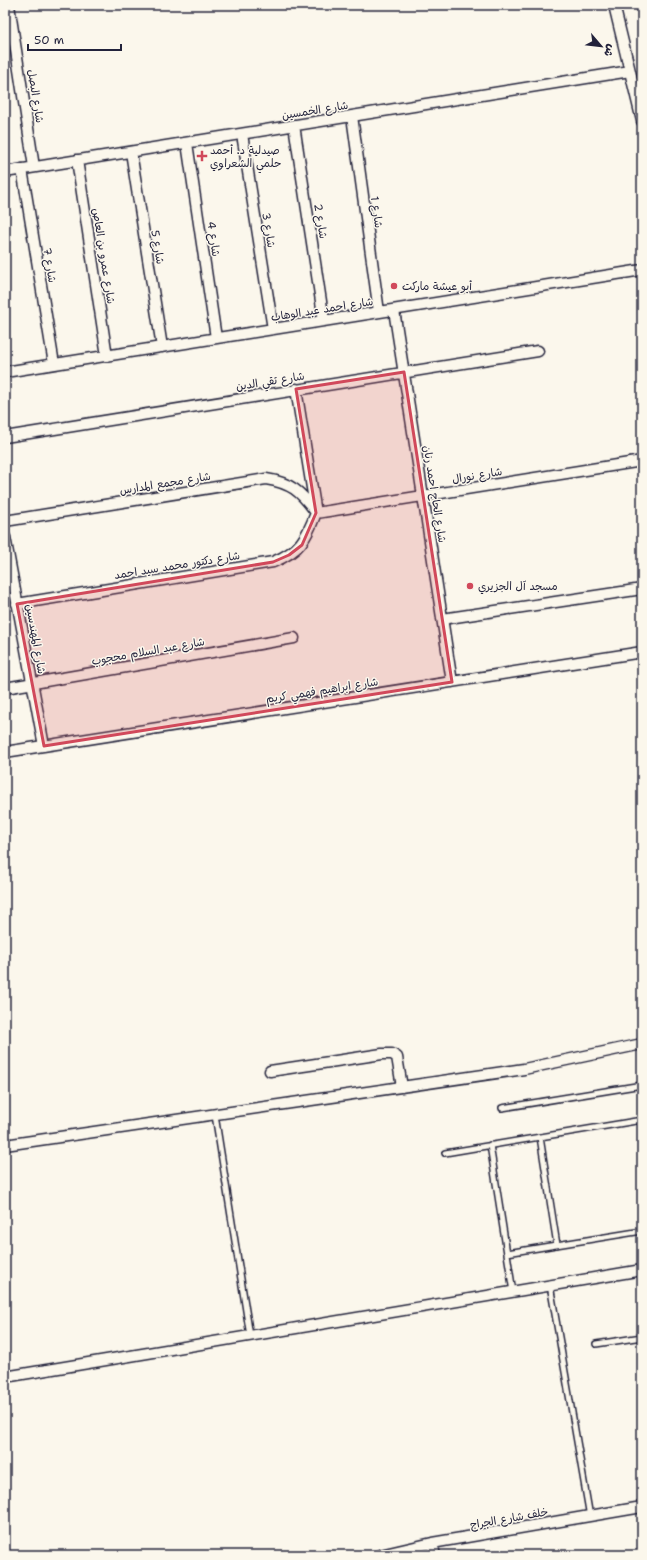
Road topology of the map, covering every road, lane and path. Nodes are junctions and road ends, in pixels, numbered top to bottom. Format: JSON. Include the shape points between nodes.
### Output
{"nodes":[{"id":1,"x":9,"y":5,"type":"edge"},
{"id":2,"x":614,"y":5,"type":"edge"},
{"id":3,"x":630,"y":71,"type":"junction"},
{"id":4,"x":352,"y":116,"type":"junction"},
{"id":5,"x":642,"y":121,"type":"edge"},
{"id":6,"x":294,"y":125,"type":"junction"},
{"id":7,"x":242,"y":134,"type":"junction"},
{"id":8,"x":187,"y":143,"type":"junction"},
{"id":9,"x":130,"y":152,"type":"junction"},
{"id":10,"x":77,"y":160,"type":"junction"},
{"id":11,"x":34,"y":167,"type":"junction"},
{"id":12,"x":22,"y":169,"type":"junction"},
{"id":13,"x":5,"y":172,"type":"edge"},
{"id":14,"x":642,"y":270,"type":"edge"},
{"id":15,"x":394,"y":310,"type":"junction"},
{"id":16,"x":379,"y":312,"type":"junction"},
{"id":17,"x":324,"y":321,"type":"junction"},
{"id":18,"x":273,"y":329,"type":"junction"},
{"id":19,"x":216,"y":338,"type":"junction"},
{"id":20,"x":162,"y":347,"type":"junction"},
{"id":21,"x":538,"y":351,"type":"dead end"},
{"id":22,"x":107,"y":356,"type":"junction"},
{"id":23,"x":54,"y":364,"type":"junction"},
{"id":24,"x":5,"y":372,"type":"edge"},
{"id":25,"x":404,"y":372,"type":"junction"},
{"id":26,"x":296,"y":389,"type":"junction"},
{"id":27,"x":5,"y":437,"type":"edge"},
{"id":28,"x":642,"y":461,"type":"edge"},
{"id":29,"x":423,"y":496,"type":"junction"},
{"id":30,"x":316,"y":513,"type":"junction"},
{"id":31,"x":5,"y":521,"type":"edge"},
{"id":32,"x":5,"y":537,"type":"edge"},
{"id":33,"x":7,"y":563,"type":"edge"},
{"id":34,"x":642,"y":589,"type":"edge"},
{"id":35,"x":18,"y":604,"type":"junction"},
{"id":36,"x":442,"y":620,"type":"junction"},
{"id":37,"x":294,"y":638,"type":"dead end"},
{"id":38,"x":642,"y":652,"type":"edge"},
{"id":39,"x":452,"y":682,"type":"junction"},
{"id":40,"x":32,"y":683,"type":"junction"},
{"id":41,"x":5,"y":688,"type":"edge"},
{"id":42,"x":44,"y":746,"type":"junction"},
{"id":43,"x":5,"y":752,"type":"edge"},
{"id":44,"x":642,"y":1044,"type":"edge"},
{"id":45,"x":270,"y":1071,"type":"dead end"},
{"id":46,"x":642,"y":1085,"type":"edge"},
{"id":47,"x":402,"y":1087,"type":"junction"},
{"id":48,"x":502,"y":1108,"type":"dead end"},
{"id":49,"x":215,"y":1115,"type":"junction"},
{"id":50,"x":642,"y":1120,"type":"edge"},
{"id":51,"x":540,"y":1137,"type":"junction"},
{"id":52,"x":5,"y":1145,"type":"edge"},
{"id":53,"x":490,"y":1145,"type":"junction"},
{"id":54,"x":445,"y":1152,"type":"dead end"},
{"id":55,"x":642,"y":1231,"type":"edge"},
{"id":56,"x":557,"y":1245,"type":"junction"},
{"id":57,"x":507,"y":1254,"type":"junction"},
{"id":58,"x":642,"y":1270,"type":"edge"},
{"id":59,"x":550,"y":1286,"type":"junction"},
{"id":60,"x":513,"y":1292,"type":"junction"},
{"id":61,"x":250,"y":1336,"type":"junction"},
{"id":62,"x":642,"y":1337,"type":"edge"},
{"id":63,"x":596,"y":1344,"type":"dead end"},
{"id":64,"x":5,"y":1377,"type":"edge"},
{"id":65,"x":642,"y":1508,"type":"edge"},
{"id":66,"x":590,"y":1516,"type":"junction"},
{"id":67,"x":432,"y":1543,"type":"junction"},
{"id":68,"x":380,"y":1555,"type":"edge"},
{"id":69,"x":435,"y":1555,"type":"edge"}],
"edges":[{"from":1,"to":11,"type":"street","name":"شارع البصل"},
{"from":2,"to":3,"type":"street"},
{"from":3,"to":4,"type":"street","name":"شارع الخمسين"},
{"from":3,"to":5,"type":"street"},
{"from":4,"to":6,"type":"street","name":"شارع الخمسين"},
{"from":4,"to":16,"type":"street","name":"شارع 1"},
{"from":6,"to":7,"type":"street","name":"شارع الخمسين"},
{"from":6,"to":17,"type":"street","name":"شارع 2"},
{"from":7,"to":8,"type":"street","name":"شارع الخمسين"},
{"from":7,"to":18,"type":"street","name":"شارع 3"},
{"from":8,"to":9,"type":"street","name":"شارع الخمسين"},
{"from":8,"to":19,"type":"street","name":"شارع 4"},
{"from":9,"to":10,"type":"street","name":"شارع الخمسين"},
{"from":9,"to":20,"type":"street","name":"شارع 5"},
{"from":10,"to":11,"type":"street","name":"شارع الخمسين"},
{"from":10,"to":22,"type":"street","name":"شارع عمرو بن العاص"},
{"from":11,"to":12,"type":"street","name":"شارع الخمسين"},
{"from":12,"to":13,"type":"street","name":"شارع الخمسين"},
{"from":12,"to":23,"type":"street","name":"شارع 7"},
{"from":14,"to":15,"type":"street","name":"شارع احمد عبد الوهاب"},
{"from":15,"to":16,"type":"street","name":"شارع احمد عبد الوهاب"},
{"from":15,"to":25,"type":"street","name":"شارع الحاج احمد رنان"},
{"from":16,"to":17,"type":"street","name":"شارع احمد عبد الوهاب"},
{"from":17,"to":18,"type":"street","name":"شارع احمد عبد الوهاب"},
{"from":18,"to":19,"type":"street","name":"شارع احمد عبد الوهاب"},
{"from":19,"to":20,"type":"street","name":"شارع احمد عبد الوهاب"},
{"from":20,"to":22,"type":"street","name":"شارع احمد عبد الوهاب"},
{"from":21,"to":25,"type":"street","name":"شارع تقي الدين"},
{"from":22,"to":23,"type":"street","name":"شارع احمد عبد الوهاب"},
{"from":23,"to":24,"type":"street","name":"شارع احمد عبد الوهاب"},
{"from":25,"to":26,"type":"street","name":"شارع تقي الدين"},
{"from":25,"to":29,"type":"street","name":"شارع الحاج احمد رنان"},
{"from":26,"to":27,"type":"street","name":"شارع تقي الدين"},
{"from":26,"to":30,"type":"street"},
{"from":28,"to":29,"type":"street","name":"شارع نورال"},
{"from":29,"to":30,"type":"street","name":"شارع نورال"},
{"from":29,"to":36,"type":"street","name":"شارع الحاج احمد رنان"},
{"from":30,"to":31,"type":"street","name":"شارع مجمع المدارس","via":[[295,488],[281,481],[266,479]]},
{"from":30,"to":35,"type":"street","name":"شارع دكتور محمد سيد احمد","via":[[302,544],[289,556],[273,562]]},
{"from":32,"to":33,"type":"street","name":"شارع المهندسين"},
{"from":33,"to":35,"type":"street","name":"شارع المهندسين"},
{"from":34,"to":36,"type":"street"},
{"from":35,"to":40,"type":"street","name":"شارع المهندسين"},
{"from":36,"to":39,"type":"street","name":"شارع الحاج احمد رنان"},
{"from":37,"to":40,"type":"street","name":"شارع عبد السلام محجوب"},
{"from":38,"to":39,"type":"street","name":"شارع ابراهيم فهمي كريم"},
{"from":39,"to":42,"type":"street","name":"شارع ابراهيم فهمي كريم"},
{"from":40,"to":41,"type":"street","name":"شارع عبد السلام محجوب"},
{"from":40,"to":42,"type":"street","name":"شارع المهندسين"},
{"from":42,"to":43,"type":"street","name":"شارع ابراهيم فهمي كريم"},
{"from":44,"to":47,"type":"street","via":[[524,1069]]},
{"from":45,"to":47,"type":"street","via":[[392,1054],[397,1057]]},
{"from":46,"to":48,"type":"lane"},
{"from":47,"to":49,"type":"street"},
{"from":49,"to":52,"type":"street"},
{"from":49,"to":61,"type":"lane"},
{"from":50,"to":51,"type":"lane"},
{"from":51,"to":53,"type":"lane"},
{"from":51,"to":56,"type":"lane"},
{"from":53,"to":54,"type":"lane"},
{"from":53,"to":57,"type":"lane"},
{"from":55,"to":56,"type":"lane"},
{"from":56,"to":57,"type":"lane"},
{"from":57,"to":60,"type":"lane"},
{"from":58,"to":59,"type":"street"},
{"from":59,"to":60,"type":"street"},
{"from":59,"to":66,"type":"lane"},
{"from":60,"to":61,"type":"street"},
{"from":61,"to":64,"type":"street"},
{"from":62,"to":63,"type":"lane"},
{"from":65,"to":66,"type":"street","name":"خلف شارع الجراج"},
{"from":66,"to":67,"type":"street","name":"خلف شارع الجراج"},
{"from":67,"to":68,"type":"street","name":"خلف شارع الجراج"},
{"from":67,"to":69,"type":"street"}]}
